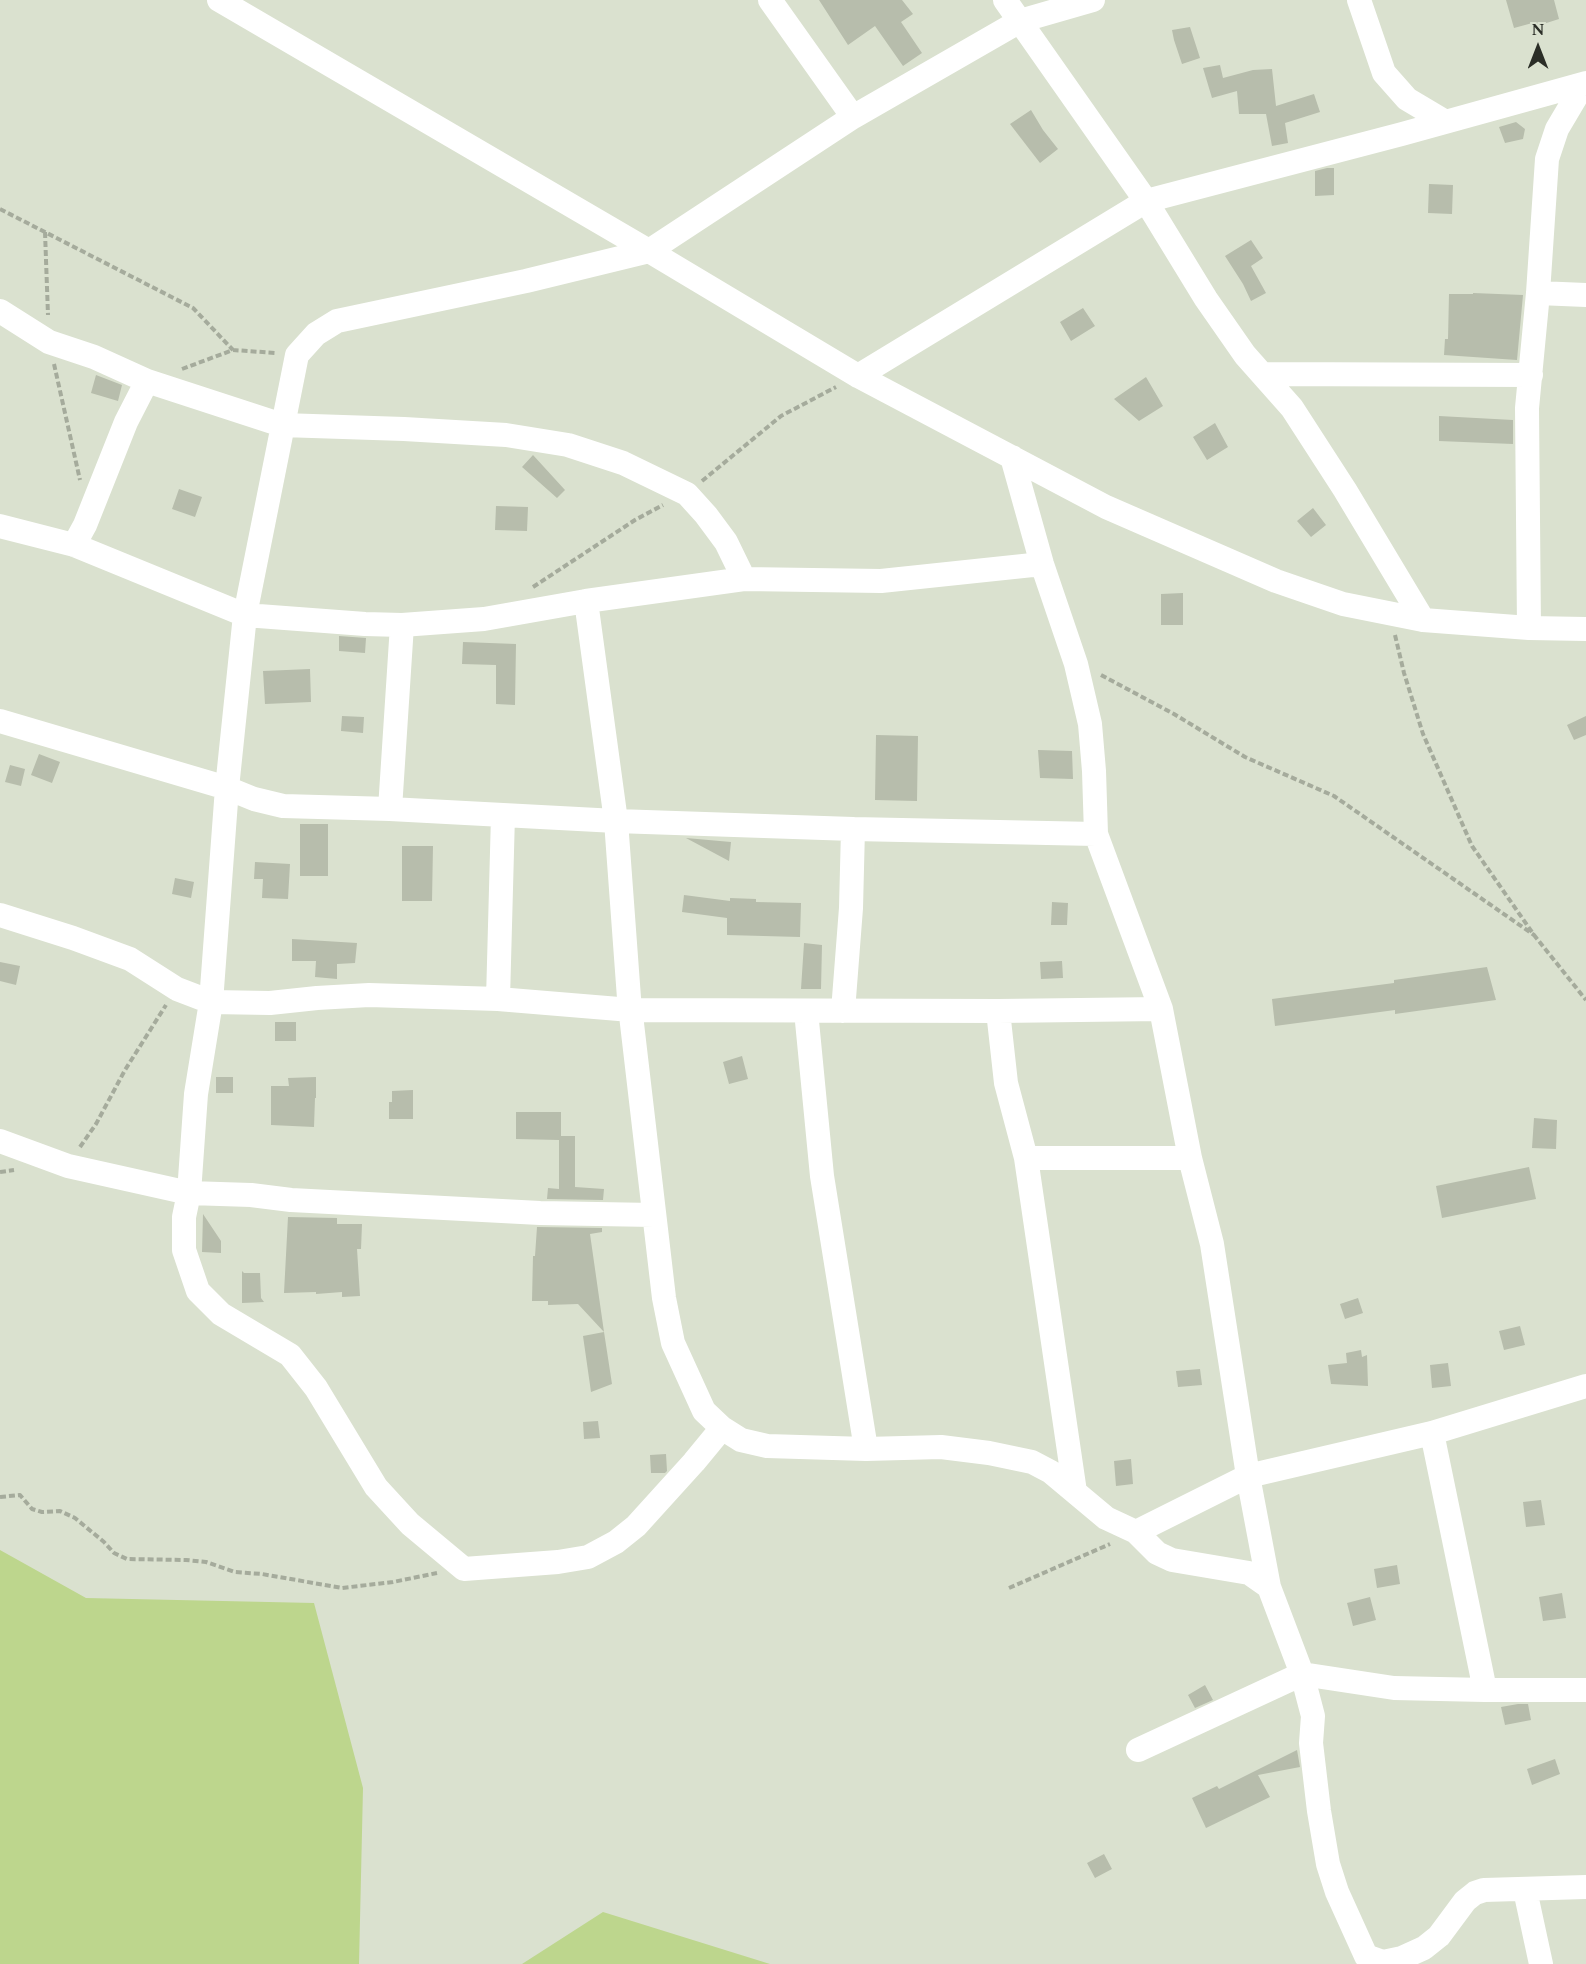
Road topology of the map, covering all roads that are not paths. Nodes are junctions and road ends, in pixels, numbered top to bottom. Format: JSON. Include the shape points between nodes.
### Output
{"nodes":[{"id":1,"x":219,"y":0,"type":"edge"},
{"id":2,"x":770,"y":0,"type":"edge"},
{"id":3,"x":1005,"y":0,"type":"edge"},
{"id":4,"x":1093,"y":0,"type":"edge"},
{"id":5,"x":1359,"y":0,"type":"edge"},
{"id":6,"x":1020,"y":21,"type":"junction"},
{"id":7,"x":1584,"y":84,"type":"edge"},
{"id":8,"x":853,"y":117,"type":"junction"},
{"id":9,"x":1444,"y":121,"type":"junction"},
{"id":10,"x":1146,"y":201,"type":"junction"},
{"id":11,"x":649,"y":251,"type":"junction"},
{"id":12,"x":1538,"y":293,"type":"junction"},
{"id":13,"x":1586,"y":295,"type":"edge"},
{"id":14,"x":0,"y":311,"type":"edge"},
{"id":15,"x":1264,"y":374,"type":"junction"},
{"id":16,"x":1531,"y":375,"type":"junction"},
{"id":17,"x":858,"y":376,"type":"junction"},
{"id":18,"x":147,"y":381,"type":"junction"},
{"id":19,"x":282,"y":425,"type":"junction"},
{"id":20,"x":1012,"y":457,"type":"junction"},
{"id":21,"x":0,"y":526,"type":"edge"},
{"id":22,"x":74,"y":545,"type":"junction"},
{"id":23,"x":1042,"y":564,"type":"junction"},
{"id":24,"x":744,"y":579,"type":"junction"},
{"id":25,"x":586,"y":601,"type":"junction"},
{"id":26,"x":245,"y":615,"type":"junction"},
{"id":27,"x":1423,"y":620,"type":"junction"},
{"id":28,"x":402,"y":625,"type":"junction"},
{"id":29,"x":1529,"y":628,"type":"junction"},
{"id":30,"x":1586,"y":629,"type":"edge"},
{"id":31,"x":0,"y":721,"type":"edge"},
{"id":32,"x":227,"y":788,"type":"junction"},
{"id":33,"x":390,"y":809,"type":"junction"},
{"id":34,"x":503,"y":815,"type":"junction"},
{"id":35,"x":616,"y":821,"type":"junction"},
{"id":36,"x":853,"y":829,"type":"junction"},
{"id":37,"x":1096,"y":834,"type":"junction"},
{"id":38,"x":0,"y":915,"type":"edge"},
{"id":39,"x":498,"y":999,"type":"junction"},
{"id":40,"x":211,"y":1002,"type":"junction"},
{"id":41,"x":1161,"y":1009,"type":"junction"},
{"id":42,"x":631,"y":1010,"type":"junction"},
{"id":43,"x":806,"y":1011,"type":"junction"},
{"id":44,"x":843,"y":1011,"type":"junction"},
{"id":45,"x":998,"y":1011,"type":"junction"},
{"id":46,"x":0,"y":1141,"type":"edge"},
{"id":47,"x":1026,"y":1158,"type":"junction"},
{"id":48,"x":1190,"y":1158,"type":"junction"},
{"id":49,"x":189,"y":1193,"type":"junction"},
{"id":50,"x":654,"y":1215,"type":"junction"},
{"id":51,"x":1586,"y":1386,"type":"edge"},
{"id":52,"x":722,"y":1428,"type":"junction"},
{"id":53,"x":1432,"y":1433,"type":"junction"},
{"id":54,"x":866,"y":1449,"type":"junction"},
{"id":55,"x":1248,"y":1476,"type":"junction"},
{"id":56,"x":1075,"y":1492,"type":"junction"},
{"id":57,"x":1136,"y":1532,"type":"junction"},
{"id":58,"x":1269,"y":1587,"type":"junction"},
{"id":59,"x":1302,"y":1674,"type":"junction"},
{"id":60,"x":1485,"y":1690,"type":"junction"},
{"id":61,"x":1586,"y":1690,"type":"edge"},
{"id":62,"x":1138,"y":1750,"type":"dead end"},
{"id":63,"x":1586,"y":1887,"type":"edge"},
{"id":64,"x":1525,"y":1890,"type":"junction"},
{"id":65,"x":1541,"y":1964,"type":"edge"}],
"edges":[{"from":1,"to":11,"type":"street"},
{"from":2,"to":8,"type":"street"},
{"from":3,"to":6,"type":"street"},
{"from":4,"to":6,"type":"street"},
{"from":5,"to":9,"type":"street","via":[[1384,72],[1407,99]]},
{"from":6,"to":8,"type":"street"},
{"from":6,"to":10,"type":"street"},
{"from":7,"to":9,"type":"street"},
{"from":7,"to":12,"type":"street","via":[[1557,129],[1547,159]]},
{"from":8,"to":11,"type":"street"},
{"from":9,"to":10,"type":"street"},
{"from":10,"to":15,"type":"street","via":[[1206,299]]},
{"from":10,"to":17,"type":"street"},
{"from":11,"to":17,"type":"street"},
{"from":11,"to":19,"type":"street","via":[[337,321],[316,334],[297,354]]},
{"from":12,"to":13,"type":"street"},
{"from":12,"to":16,"type":"street"},
{"from":14,"to":18,"type":"street","via":[[49,342]]},
{"from":15,"to":16,"type":"street"},
{"from":15,"to":27,"type":"street","via":[[1292,408],[1345,490]]},
{"from":16,"to":29,"type":"street","via":[[1527,419]]},
{"from":17,"to":20,"type":"street"},
{"from":18,"to":19,"type":"street"},
{"from":18,"to":22,"type":"street"},
{"from":19,"to":24,"type":"street","via":[[506,435],[568,445],[623,463],[687,494],[726,542]]},
{"from":19,"to":26,"type":"street"},
{"from":20,"to":23,"type":"street"},
{"from":20,"to":27,"type":"street","via":[[1106,507],[1276,580],[1343,604]]},
{"from":21,"to":22,"type":"street"},
{"from":22,"to":26,"type":"street"},
{"from":23,"to":24,"type":"street","via":[[880,580]]},
{"from":23,"to":37,"type":"street","via":[[1076,664],[1090,724]]},
{"from":24,"to":25,"type":"street"},
{"from":25,"to":28,"type":"street","via":[[484,619]]},
{"from":25,"to":35,"type":"street"},
{"from":26,"to":28,"type":"street"},
{"from":26,"to":32,"type":"street"},
{"from":27,"to":29,"type":"street"},
{"from":28,"to":33,"type":"street"},
{"from":29,"to":30,"type":"street"},
{"from":31,"to":32,"type":"street"},
{"from":32,"to":33,"type":"street","via":[[283,806]]},
{"from":32,"to":40,"type":"street"},
{"from":33,"to":34,"type":"street"},
{"from":34,"to":35,"type":"street"},
{"from":34,"to":39,"type":"street"},
{"from":35,"to":36,"type":"street"},
{"from":35,"to":42,"type":"street"},
{"from":36,"to":37,"type":"street"},
{"from":36,"to":44,"type":"street"},
{"from":37,"to":41,"type":"street"},
{"from":38,"to":40,"type":"street","via":[[130,959],[177,989]]},
{"from":39,"to":40,"type":"street","via":[[369,995],[270,1003]]},
{"from":39,"to":42,"type":"street"},
{"from":40,"to":49,"type":"street","via":[[194,1111]]},
{"from":41,"to":45,"type":"street"},
{"from":41,"to":48,"type":"street"},
{"from":42,"to":43,"type":"street"},
{"from":42,"to":50,"type":"street"},
{"from":43,"to":44,"type":"street"},
{"from":43,"to":54,"type":"street","via":[[822,1176]]},
{"from":44,"to":45,"type":"street"},
{"from":45,"to":47,"type":"street","via":[[1006,1083]]},
{"from":46,"to":49,"type":"street","via":[[68,1166]]},
{"from":47,"to":48,"type":"street"},
{"from":47,"to":56,"type":"street"},
{"from":48,"to":55,"type":"street","via":[[1212,1244]]},
{"from":49,"to":50,"type":"street"},
{"from":49,"to":52,"type":"street","via":[[184,1250],[198,1291],[221,1314],[290,1355],[316,1388],[376,1487],[410,1524],[464,1569],[588,1557],[616,1542],[643,1519]]},
{"from":50,"to":52,"type":"street","via":[[673,1343],[704,1412]]},
{"from":51,"to":53,"type":"street"},
{"from":52,"to":54,"type":"street","via":[[741,1440],[767,1446]]},
{"from":53,"to":55,"type":"street"},
{"from":53,"to":60,"type":"street"},
{"from":54,"to":56,"type":"street","via":[[941,1447],[1032,1462]]},
{"from":55,"to":57,"type":"street"},
{"from":55,"to":58,"type":"street"},
{"from":56,"to":57,"type":"street","via":[[1106,1518]]},
{"from":57,"to":58,"type":"street","via":[[1157,1553],[1173,1560],[1248,1573]]},
{"from":58,"to":59,"type":"street"},
{"from":59,"to":60,"type":"street","via":[[1394,1688]]},
{"from":59,"to":62,"type":"street"},
{"from":59,"to":64,"type":"street","via":[[1313,1716],[1311,1743],[1328,1864],[1366,1956],[1383,1962],[1424,1948],[1475,1893]]},
{"from":60,"to":61,"type":"street"},
{"from":63,"to":64,"type":"street"},
{"from":64,"to":65,"type":"street"}]}
